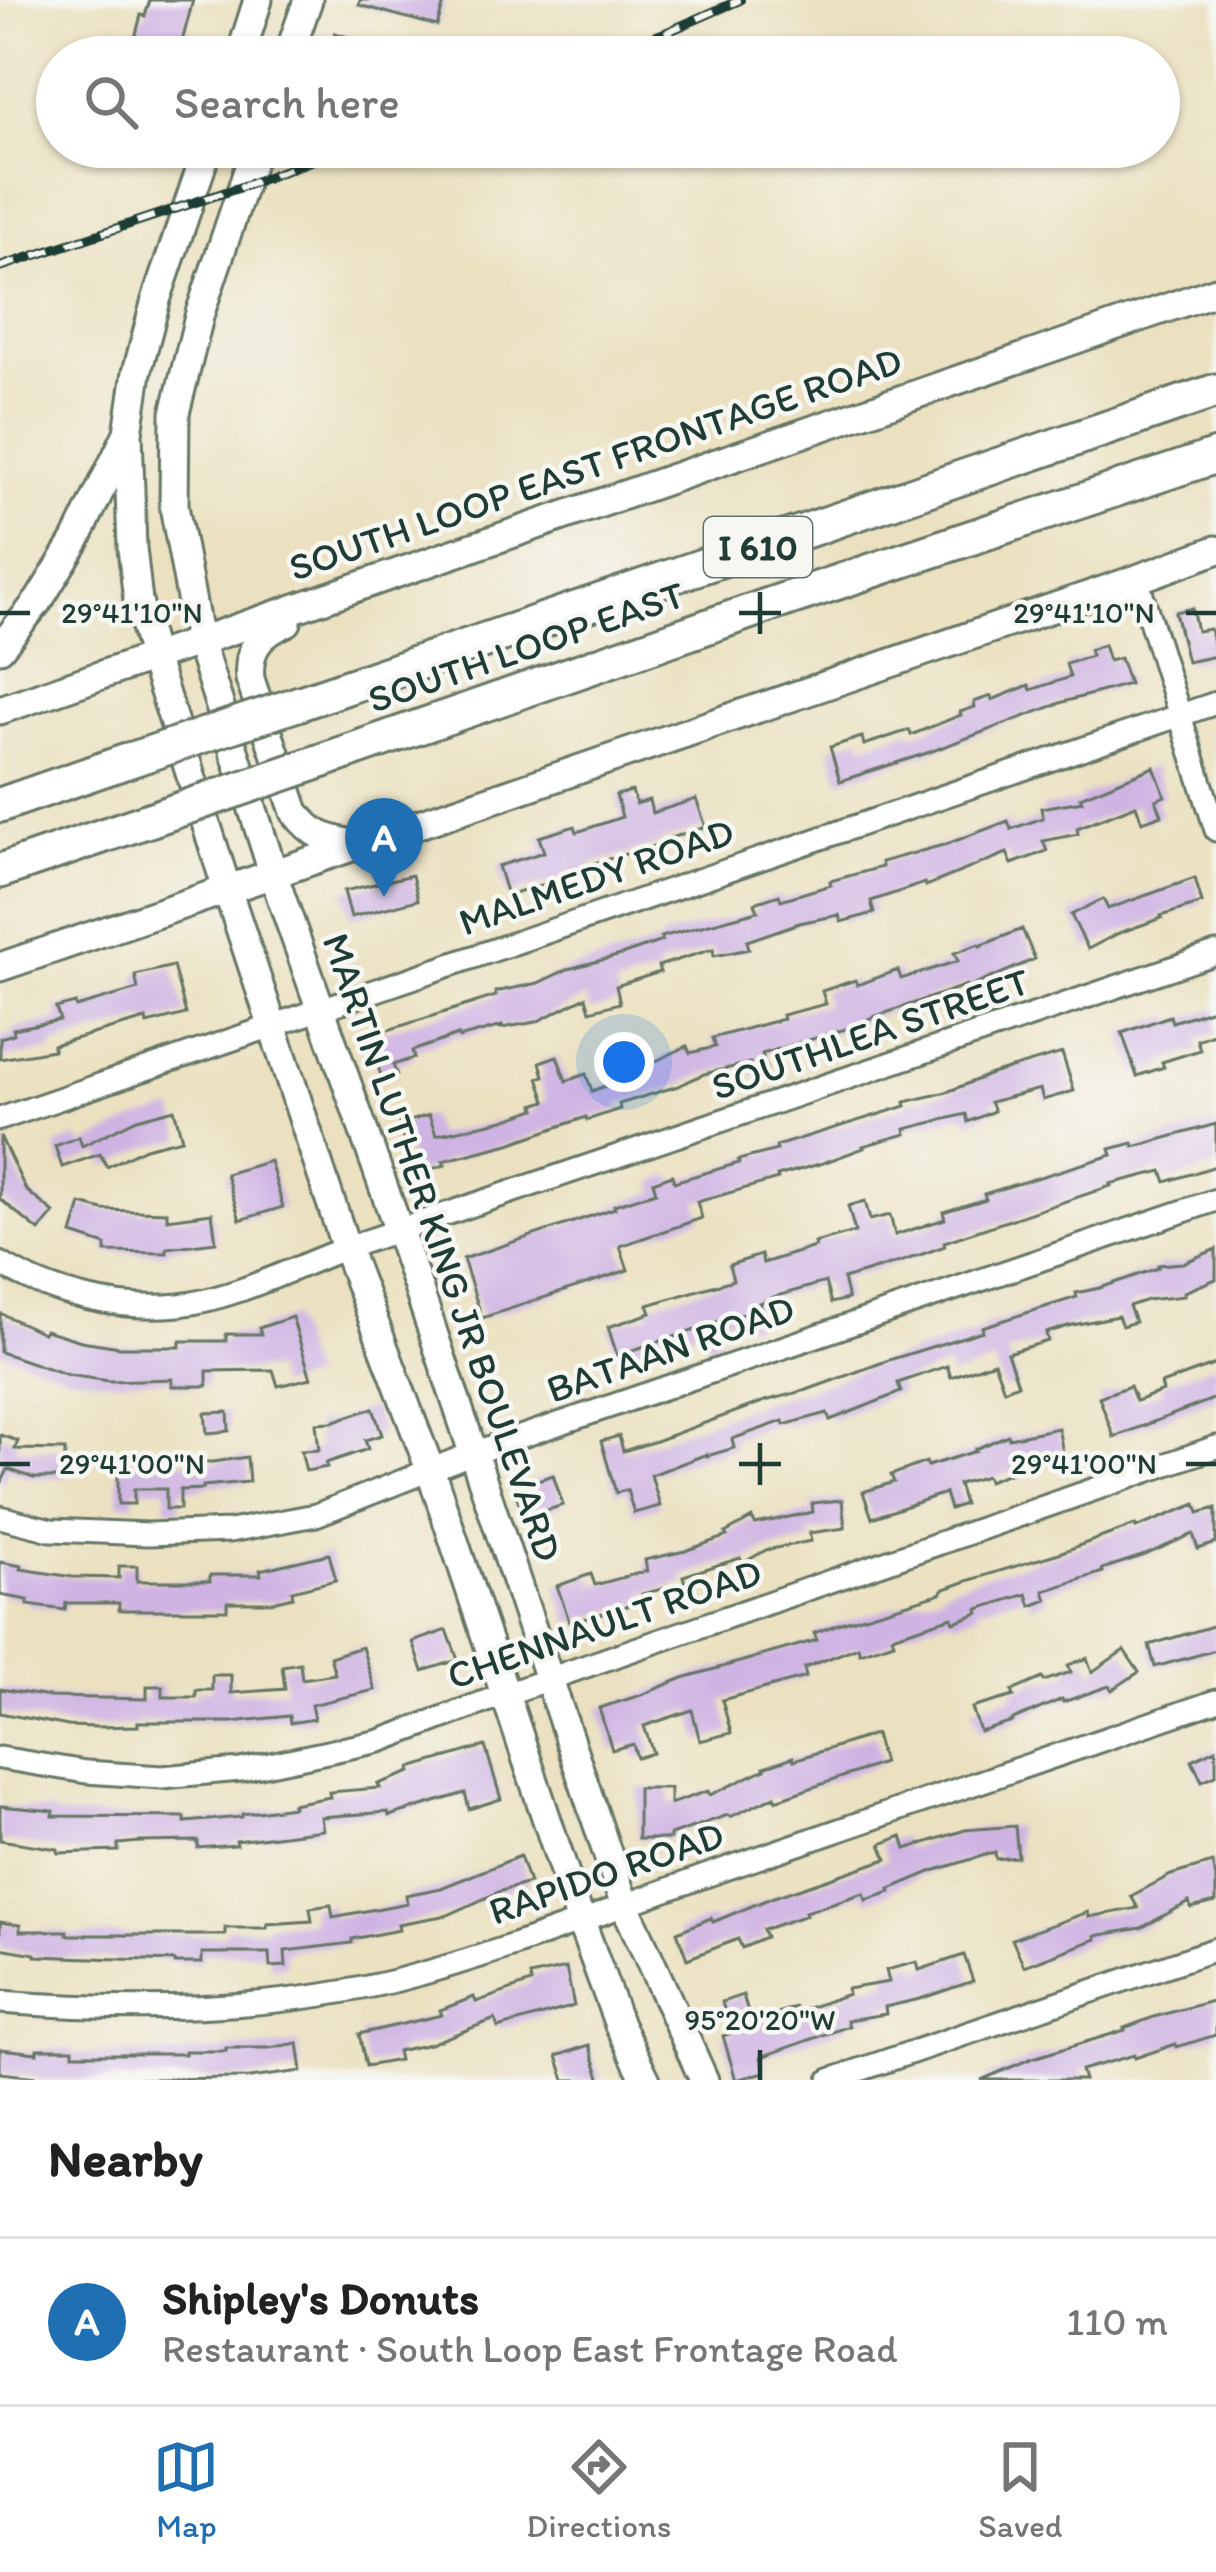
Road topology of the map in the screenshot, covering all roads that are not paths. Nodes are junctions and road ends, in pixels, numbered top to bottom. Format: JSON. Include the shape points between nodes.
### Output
{"nodes":[{"id":1,"x":258,"y":0,"type":"edge"},
{"id":2,"x":308,"y":0,"type":"edge"},
{"id":3,"x":247,"y":36,"type":"edge"},
{"id":4,"x":295,"y":36,"type":"edge"},
{"id":5,"x":201,"y":168,"type":"edge"},
{"id":6,"x":250,"y":168,"type":"edge"},
{"id":7,"x":1216,"y":291,"type":"edge"},
{"id":8,"x":156,"y":300,"type":"junction"},
{"id":9,"x":200,"y":313,"type":"junction"},
{"id":10,"x":1216,"y":381,"type":"edge"},
{"id":11,"x":1216,"y":391,"type":"edge"},
{"id":12,"x":1155,"y":412,"type":"junction"},
{"id":13,"x":128,"y":433,"type":"junction"},
{"id":14,"x":1216,"y":455,"type":"edge"},
{"id":15,"x":1216,"y":480,"type":"edge"},
{"id":16,"x":1076,"y":503,"type":"junction"},
{"id":17,"x":463,"y":550,"type":"junction"},
{"id":18,"x":1216,"y":550,"type":"edge"},
{"id":19,"x":1137,"y":579,"type":"junction"},
{"id":20,"x":200,"y":641,"type":"junction"},
{"id":21,"x":0,"y":648,"type":"edge"},
{"id":22,"x":153,"y":657,"type":"junction"},
{"id":23,"x":1216,"y":703,"type":"edge"},
{"id":24,"x":0,"y":710,"type":"edge"},
{"id":25,"x":1179,"y":716,"type":"junction"},
{"id":26,"x":0,"y":805,"type":"edge"},
{"id":27,"x":1216,"y":830,"type":"edge"},
{"id":28,"x":357,"y":844,"type":"junction"},
{"id":29,"x":0,"y":872,"type":"edge"},
{"id":30,"x":273,"y":874,"type":"junction"},
{"id":31,"x":227,"y":889,"type":"junction"},
{"id":32,"x":1216,"y":953,"type":"edge"},
{"id":33,"x":0,"y":967,"type":"edge"},
{"id":34,"x":320,"y":1009,"type":"junction"},
{"id":35,"x":273,"y":1026,"type":"junction"},
{"id":36,"x":0,"y":1119,"type":"edge"},
{"id":37,"x":1216,"y":1200,"type":"edge"},
{"id":38,"x":399,"y":1231,"type":"junction"},
{"id":39,"x":346,"y":1248,"type":"junction"},
{"id":40,"x":0,"y":1263,"type":"edge"},
{"id":41,"x":1216,"y":1447,"type":"edge"},
{"id":42,"x":473,"y":1453,"type":"junction"},
{"id":43,"x":430,"y":1469,"type":"junction"},
{"id":44,"x":0,"y":1517,"type":"edge"},
{"id":45,"x":550,"y":1680,"type":"junction"},
{"id":46,"x":503,"y":1695,"type":"junction"},
{"id":47,"x":1216,"y":1701,"type":"edge"},
{"id":48,"x":0,"y":1758,"type":"edge"},
{"id":49,"x":625,"y":1903,"type":"junction"},
{"id":50,"x":580,"y":1919,"type":"junction"},
{"id":51,"x":1216,"y":1949,"type":"edge"},
{"id":52,"x":0,"y":2002,"type":"edge"},
{"id":53,"x":646,"y":2080,"type":"edge"},
{"id":54,"x":704,"y":2080,"type":"edge"},
{"id":55,"x":830,"y":2080,"type":"edge"}],
"edges":[{"from":1,"to":3,"type":"main road"},
{"from":2,"to":4,"type":"main road"},
{"from":5,"to":8,"type":"main road"},
{"from":6,"to":9,"type":"main road","name":"MARTIN LUTHER KING JR BOULEVARD"},
{"from":7,"to":17,"type":"main road","name":"SOUTH LOOP EAST FRONTAGE ROAD"},
{"from":8,"to":9,"type":"main road"},
{"from":8,"to":13,"type":"main road"},
{"from":9,"to":20,"type":"main road","name":"MARTIN LUTHER KING JR BOULEVARD","via":[[176,413],[174,506]]},
{"from":10,"to":12,"type":"highway"},
{"from":11,"to":12,"type":"highway","name":"SOUTH LOOP EAST","number":"I 610"},
{"from":12,"to":26,"type":"highway","name":"SOUTH LOOP EAST","number":"I 610","bridge":true},
{"from":13,"to":21,"type":"main road","via":[[76,540]]},
{"from":13,"to":22,"type":"main road","via":[[131,548]]},
{"from":14,"to":16,"type":"highway","name":"SOUTH LOOP EAST","number":"I 610"},
{"from":15,"to":16,"type":"highway"},
{"from":16,"to":29,"type":"highway","name":"SOUTH LOOP EAST","number":"I 610","bridge":true},
{"from":17,"to":20,"type":"main road","name":"SOUTH LOOP EAST FRONTAGE ROAD"},
{"from":17,"to":28,"type":"main road","via":[[429,573],[280,624],[254,645],[250,679],[295,812],[326,839]]},
{"from":18,"to":19,"type":"main road"},
{"from":19,"to":25,"type":"street"},
{"from":19,"to":28,"type":"main road"},
{"from":20,"to":22,"type":"main road","name":"SOUTH LOOP EAST FRONTAGE ROAD"},
{"from":20,"to":30,"type":"main road","name":"MARTIN LUTHER KING JR BOULEVARD"},
{"from":22,"to":24,"type":"main road","name":"SOUTH LOOP EAST FRONTAGE ROAD"},
{"from":22,"to":31,"type":"main road"},
{"from":23,"to":25,"type":"street","name":"MALMEDY ROAD"},
{"from":25,"to":27,"type":"street"},
{"from":25,"to":34,"type":"street","name":"MALMEDY ROAD"},
{"from":28,"to":30,"type":"main road"},
{"from":30,"to":31,"type":"main road"},
{"from":30,"to":34,"type":"main road","name":"MARTIN LUTHER KING JR BOULEVARD"},
{"from":31,"to":33,"type":"main road"},
{"from":31,"to":35,"type":"main road"},
{"from":32,"to":38,"type":"street","name":"SOUTHLEA STREET"},
{"from":34,"to":35,"type":"street","name":"MALMEDY ROAD"},
{"from":34,"to":38,"type":"main road","name":"MARTIN LUTHER KING JR BOULEVARD"},
{"from":35,"to":36,"type":"street","name":"MALMEDY ROAD"},
{"from":35,"to":39,"type":"main road"},
{"from":37,"to":42,"type":"street","name":"BATAAN ROAD"},
{"from":38,"to":39,"type":"street","name":"SOUTHLEA STREET"},
{"from":38,"to":42,"type":"main road","name":"MARTIN LUTHER KING JR BOULEVARD"},
{"from":39,"to":40,"type":"street","name":"SOUTHLEA STREET","via":[[179,1305],[57,1290]]},
{"from":39,"to":43,"type":"main road"},
{"from":41,"to":45,"type":"street","name":"CHENNAULT ROAD"},
{"from":42,"to":43,"type":"street","name":"BATAAN ROAD"},
{"from":42,"to":45,"type":"main road","name":"MARTIN LUTHER KING JR BOULEVARD"},
{"from":43,"to":44,"type":"street","name":"BATAAN ROAD","via":[[316,1514],[230,1531],[70,1531]]},
{"from":43,"to":46,"type":"main road"},
{"from":45,"to":46,"type":"street","name":"CHENNAULT ROAD"},
{"from":45,"to":49,"type":"main road","name":"MARTIN LUTHER KING JR BOULEVARD"},
{"from":46,"to":48,"type":"street","name":"CHENNAULT ROAD","via":[[380,1741],[241,1770],[162,1777]]},
{"from":46,"to":50,"type":"main road"},
{"from":47,"to":49,"type":"street","name":"RAPIDO ROAD"},
{"from":49,"to":50,"type":"street","name":"RAPIDO ROAD"},
{"from":49,"to":54,"type":"main road","name":"MARTIN LUTHER KING JR BOULEVARD"},
{"from":50,"to":52,"type":"street","name":"RAPIDO ROAD","via":[[398,1980],[323,1994],[174,2008]]},
{"from":50,"to":53,"type":"main road"},
{"from":51,"to":55,"type":"street"}]}
